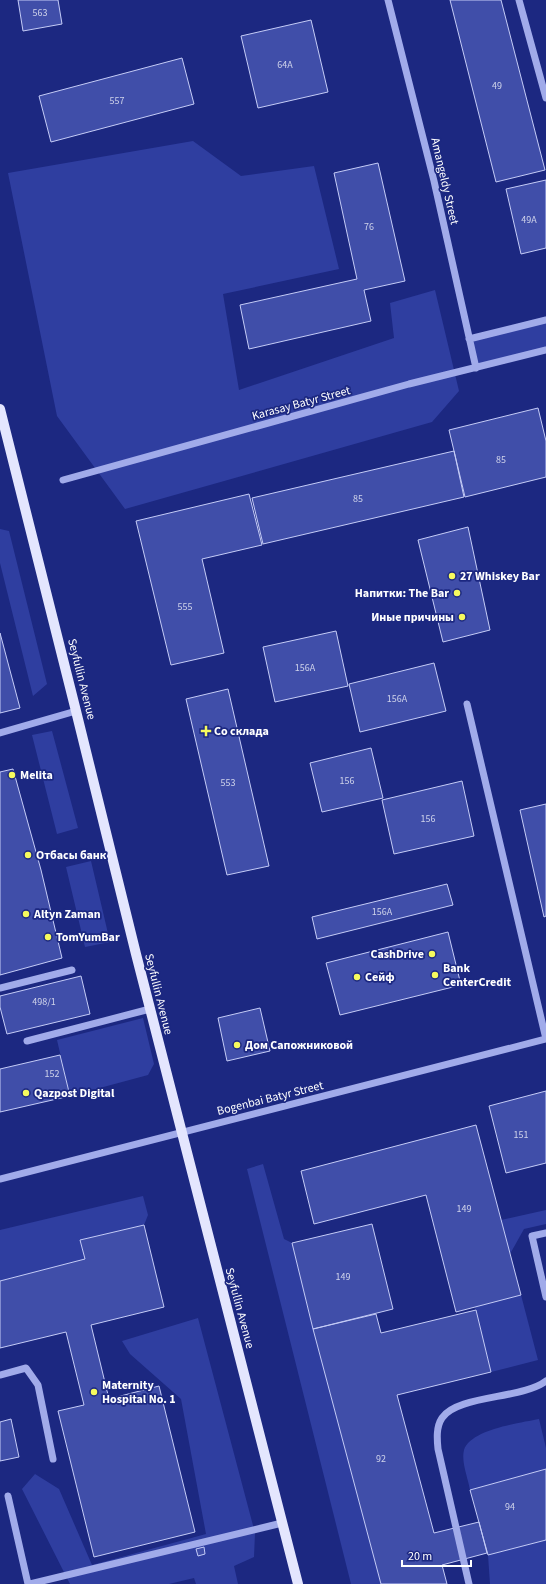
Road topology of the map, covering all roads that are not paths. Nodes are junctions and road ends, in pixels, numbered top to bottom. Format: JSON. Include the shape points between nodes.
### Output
{"nodes":[{"id":1,"x":388,"y":0,"type":"edge"},
{"id":2,"x":519,"y":0,"type":"edge"},
{"id":3,"x":546,"y":98,"type":"edge"},
{"id":4,"x":546,"y":320,"type":"edge"},
{"id":5,"x":469,"y":339,"type":"junction"},
{"id":6,"x":546,"y":350,"type":"edge"},
{"id":7,"x":476,"y":368,"type":"junction"},
{"id":8,"x":0,"y":409,"type":"edge"},
{"id":9,"x":62,"y":480,"type":"dead end"},
{"id":10,"x":467,"y":704,"type":"dead end"},
{"id":11,"x":76,"y":711,"type":"junction"},
{"id":12,"x":0,"y":733,"type":"edge"},
{"id":13,"x":72,"y":970,"type":"dead end"},
{"id":14,"x":0,"y":988,"type":"edge"},
{"id":15,"x":150,"y":1009,"type":"junction"},
{"id":16,"x":546,"y":1039,"type":"edge"},
{"id":17,"x":28,"y":1041,"type":"dead end"},
{"id":18,"x":181,"y":1132,"type":"junction"},
{"id":19,"x":0,"y":1179,"type":"edge"},
{"id":20,"x":546,"y":1233,"type":"edge"},
{"id":21,"x":546,"y":1297,"type":"edge"},
{"id":22,"x":0,"y":1375,"type":"edge"},
{"id":23,"x":546,"y":1381,"type":"edge"},
{"id":24,"x":53,"y":1460,"type":"dead end"},
{"id":25,"x":8,"y":1496,"type":"dead end"},
{"id":26,"x":282,"y":1523,"type":"junction"},
{"id":27,"x":29,"y":1584,"type":"edge"},
{"id":28,"x":298,"y":1584,"type":"edge"},
{"id":29,"x":469,"y":1584,"type":"edge"}],
"edges":[{"from":1,"to":5,"type":"street","name":"Amangeldy Street","via":[[434,181]]},
{"from":2,"to":3,"type":"street"},
{"from":4,"to":5,"type":"street"},
{"from":5,"to":7,"type":"street","name":"Amangeldy Street"},
{"from":6,"to":7,"type":"street","name":"Karasay Batyr Street"},
{"from":7,"to":9,"type":"street","name":"Karasay Batyr Street","via":[[409,384]]},
{"from":8,"to":11,"type":"main road","name":"Seyfullin Avenue"},
{"from":10,"to":16,"type":"street"},
{"from":11,"to":12,"type":"street"},
{"from":11,"to":15,"type":"main road","name":"Seyfullin Avenue"},
{"from":13,"to":14,"type":"street"},
{"from":15,"to":17,"type":"street"},
{"from":15,"to":18,"type":"main road","name":"Seyfullin Avenue"},
{"from":16,"to":18,"type":"street","name":"Bogenbai Batyr Street"},
{"from":18,"to":19,"type":"street","name":"Bogenbai Batyr Street"},
{"from":18,"to":26,"type":"main road","name":"Seyfullin Avenue"},
{"from":20,"to":21,"type":"street","via":[[532,1236]]},
{"from":22,"to":24,"type":"street","via":[[26,1368],[38,1385]]},
{"from":23,"to":29,"type":"street","via":[[530,1389],[461,1406],[450,1410],[441,1419],[437,1432],[438,1449]]},
{"from":25,"to":27,"type":"street"},
{"from":26,"to":27,"type":"street"},
{"from":26,"to":28,"type":"main road","name":"Seyfullin Avenue"}]}
